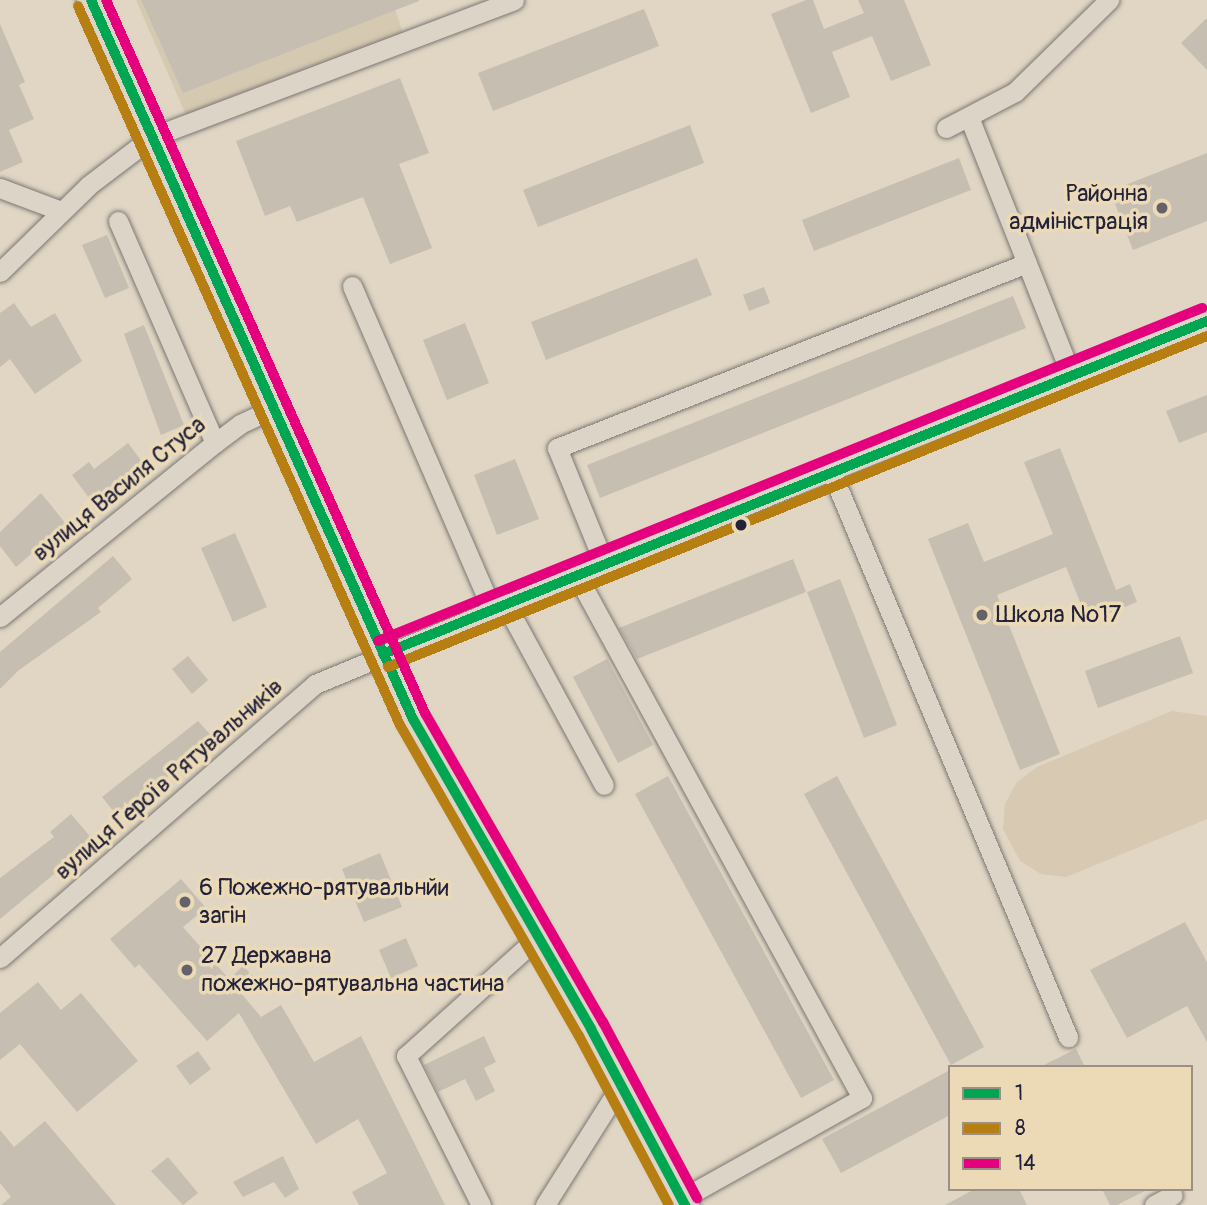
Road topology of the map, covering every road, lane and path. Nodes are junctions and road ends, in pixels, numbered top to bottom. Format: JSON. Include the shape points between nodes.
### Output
{"nodes":[{"id":1,"x":91,"y":0,"type":"edge"},
{"id":2,"x":514,"y":0,"type":"edge"},
{"id":3,"x":1109,"y":0,"type":"edge"},
{"id":4,"x":969,"y":117,"type":"junction"},
{"id":5,"x":946,"y":128,"type":"dead end"},
{"id":6,"x":152,"y":137,"type":"junction"},
{"id":7,"x":0,"y":188,"type":"edge"},
{"id":8,"x":61,"y":211,"type":"junction"},
{"id":9,"x":118,"y":221,"type":"dead end"},
{"id":10,"x":1027,"y":263,"type":"junction"},
{"id":11,"x":0,"y":272,"type":"edge"},
{"id":12,"x":352,"y":286,"type":"dead end"},
{"id":13,"x":1207,"y":321,"type":"edge"},
{"id":14,"x":1071,"y":375,"type":"junction"},
{"id":15,"x":274,"y":408,"type":"junction"},
{"id":16,"x":215,"y":443,"type":"junction"},
{"id":17,"x":831,"y":471,"type":"junction"},
{"id":18,"x":604,"y":563,"type":"junction"},
{"id":19,"x":576,"y":574,"type":"junction"},
{"id":20,"x":498,"y":606,"type":"junction"},
{"id":21,"x":0,"y":617,"type":"edge"},
{"id":22,"x":383,"y":654,"type":"junction"},
{"id":23,"x":604,"y":785,"type":"dead end"},
{"id":24,"x":538,"y":937,"type":"junction"},
{"id":25,"x":0,"y":958,"type":"edge"},
{"id":26,"x":1068,"y":1037,"type":"dead end"},
{"id":27,"x":621,"y":1085,"type":"junction"},
{"id":28,"x":1173,"y":1195,"type":"dead end"},
{"id":29,"x":683,"y":1202,"type":"edge"},
{"id":30,"x":481,"y":1205,"type":"edge"},
{"id":31,"x":545,"y":1205,"type":"edge"},
{"id":32,"x":1154,"y":1205,"type":"edge"}],
"edges":[{"from":1,"to":6,"type":"highway"},
{"from":2,"to":6,"type":"street"},
{"from":3,"to":4,"type":"street","via":[[1015,92]]},
{"from":4,"to":5,"type":"street"},
{"from":4,"to":10,"type":"street"},
{"from":6,"to":8,"type":"street"},
{"from":6,"to":15,"type":"highway"},
{"from":7,"to":8,"type":"street"},
{"from":8,"to":11,"type":"street"},
{"from":9,"to":16,"type":"street"},
{"from":10,"to":14,"type":"street"},
{"from":10,"to":18,"type":"street","via":[[557,448]]},
{"from":12,"to":20,"type":"street"},
{"from":13,"to":14,"type":"street","name":"вулиця Героїв Рятувальників"},
{"from":14,"to":17,"type":"street","name":"вулиця Героїв Рятувальників"},
{"from":15,"to":16,"type":"street","name":"вулиця Василя Стуса"},
{"from":15,"to":22,"type":"highway"},
{"from":16,"to":21,"type":"street","name":"вулиця Василя Стуса"},
{"from":17,"to":18,"type":"street","name":"вулиця Героїв Рятувальників"},
{"from":17,"to":26,"type":"street"},
{"from":18,"to":19,"type":"street","name":"вулиця Героїв Рятувальників"},
{"from":19,"to":20,"type":"street","name":"вулиця Героїв Рятувальників"},
{"from":19,"to":29,"type":"street","via":[[862,1098]]},
{"from":20,"to":22,"type":"street","name":"вулиця Героїв Рятувальників"},
{"from":20,"to":23,"type":"street"},
{"from":22,"to":24,"type":"highway","via":[[413,719]]},
{"from":22,"to":25,"type":"street","name":"вулиця Героїв Рятувальників","via":[[315,684]]},
{"from":24,"to":27,"type":"highway"},
{"from":24,"to":30,"type":"street","via":[[406,1056]]},
{"from":27,"to":29,"type":"highway"},
{"from":27,"to":31,"type":"street"},
{"from":28,"to":32,"type":"street"}]}
